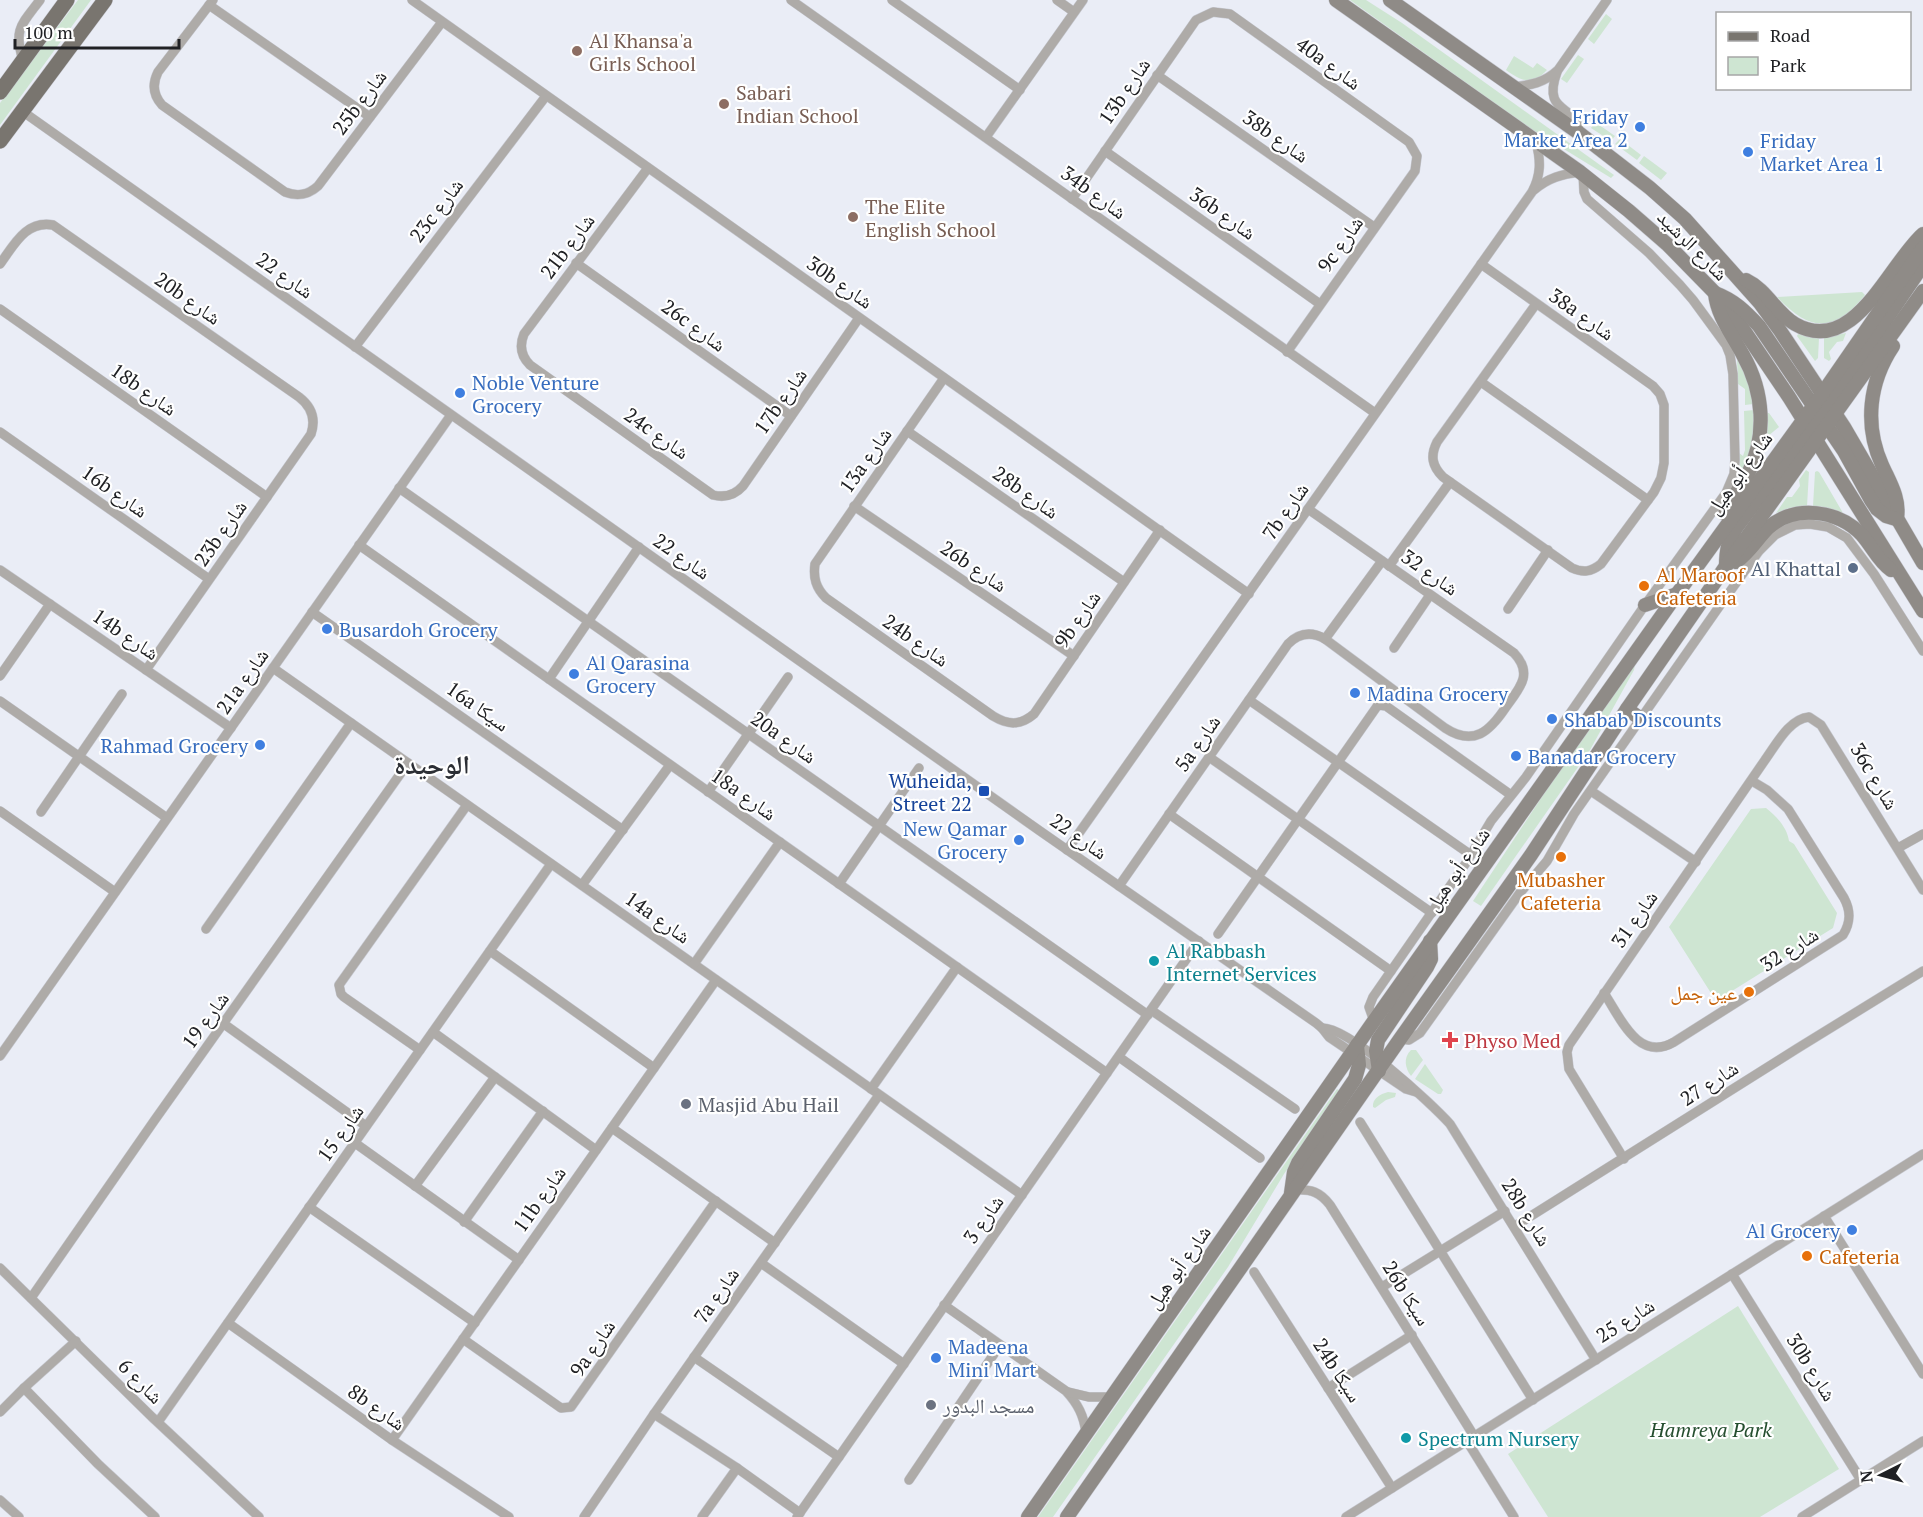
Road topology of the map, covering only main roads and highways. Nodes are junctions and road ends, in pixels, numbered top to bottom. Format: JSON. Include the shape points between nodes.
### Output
{"nodes":[{"id":1,"x":67,"y":0,"type":"edge"},
{"id":2,"x":105,"y":0,"type":"edge"},
{"id":3,"x":1336,"y":0,"type":"edge"},
{"id":4,"x":1389,"y":0,"type":"edge"},
{"id":5,"x":0,"y":92,"type":"edge"},
{"id":6,"x":0,"y":141,"type":"edge"},
{"id":7,"x":1923,"y":234,"type":"edge"},
{"id":8,"x":1923,"y":248,"type":"edge"},
{"id":9,"x":1923,"y":265,"type":"edge"},
{"id":10,"x":1736,"y":276,"type":"junction"},
{"id":11,"x":1715,"y":293,"type":"junction"},
{"id":12,"x":1921,"y":294,"type":"edge"},
{"id":13,"x":1824,"y":409,"type":"junction"},
{"id":14,"x":1810,"y":429,"type":"junction"},
{"id":15,"x":1897,"y":520,"type":"junction"},
{"id":16,"x":1722,"y":531,"type":"junction"},
{"id":17,"x":1923,"y":563,"type":"edge"},
{"id":18,"x":1726,"y":566,"type":"junction"},
{"id":19,"x":1899,"y":573,"type":"junction"},
{"id":20,"x":1677,"y":594,"type":"junction"},
{"id":21,"x":1645,"y":605,"type":"road end"},
{"id":22,"x":1923,"y":611,"type":"edge"},
{"id":23,"x":1627,"y":709,"type":"junction"},
{"id":24,"x":1641,"y":719,"type":"road end"},
{"id":25,"x":1430,"y":941,"type":"junction"},
{"id":26,"x":1356,"y":1052,"type":"junction"},
{"id":27,"x":1381,"y":1060,"type":"junction"},
{"id":28,"x":1293,"y":1192,"type":"junction"},
{"id":29,"x":1028,"y":1517,"type":"edge"},
{"id":30,"x":1066,"y":1517,"type":"edge"}],
"edges":[{"from":1,"to":5,"type":"main road"},
{"from":2,"to":6,"type":"main road"},
{"from":3,"to":11,"type":"main road","name":"شارع الرشيد","via":[[1582,173],[1668,245]]},
{"from":4,"to":10,"type":"main road","name":"شارع الرشيد","via":[[1579,133],[1650,188],[1685,219]]},
{"from":7,"to":10,"type":"main road","via":[[1857,315],[1830,330],[1812,330],[1795,324],[1758,287]]},
{"from":8,"to":13,"type":"main road","name":"شارع أبو هيل"},
{"from":9,"to":13,"type":"main road"},
{"from":10,"to":13,"type":"main road","name":"شارع الرشيد","via":[[1779,329]]},
{"from":11,"to":13,"type":"main road","via":[[1745,310]]},
{"from":11,"to":14,"type":"main road","name":"شارع الرشيد"},
{"from":11,"to":16,"type":"main road","via":[[1719,314],[1752,372],[1761,425],[1754,459],[1726,510]]},
{"from":12,"to":13,"type":"main road","name":"شارع أبو هيل"},
{"from":12,"to":15,"type":"main road","via":[[1916,312],[1886,356],[1871,400],[1874,442],[1898,503]]},
{"from":13,"to":14,"type":"main road","name":"شارع أبو هيل"},
{"from":13,"to":14,"type":"main road","name":"شارع أبو هيل"},
{"from":13,"to":15,"type":"main road","via":[[1870,500],[1886,516]]},
{"from":14,"to":16,"type":"main road","name":"شارع أبو هيل"},
{"from":14,"to":18,"type":"main road","via":[[1729,539]]},
{"from":14,"to":19,"type":"main road","name":"شارع الرشيد"},
{"from":15,"to":17,"type":"main road"},
{"from":16,"to":20,"type":"main road","name":"شارع أبو هيل"},
{"from":18,"to":19,"type":"main road","via":[[1743,557],[1778,521],[1810,513],[1826,514],[1852,526],[1886,567]]},
{"from":18,"to":23,"type":"main road"},
{"from":19,"to":22,"type":"main road","name":"شارع الرشيد"},
{"from":20,"to":21,"type":"main road"},
{"from":20,"to":25,"type":"main road","name":"شارع أبو هيل"},
{"from":23,"to":24,"type":"main road"},
{"from":23,"to":27,"type":"main road","via":[[1531,855]]},
{"from":25,"to":26,"type":"main road","name":"شارع أبو هيل"},
{"from":25,"to":27,"type":"main road","via":[[1431,959],[1427,967],[1376,1046]]},
{"from":26,"to":28,"type":"main road","via":[[1355,1079],[1298,1162]]},
{"from":26,"to":29,"type":"main road","name":"شارع أبو هيل"},
{"from":27,"to":28,"type":"main road"},
{"from":28,"to":30,"type":"main road"}]}
